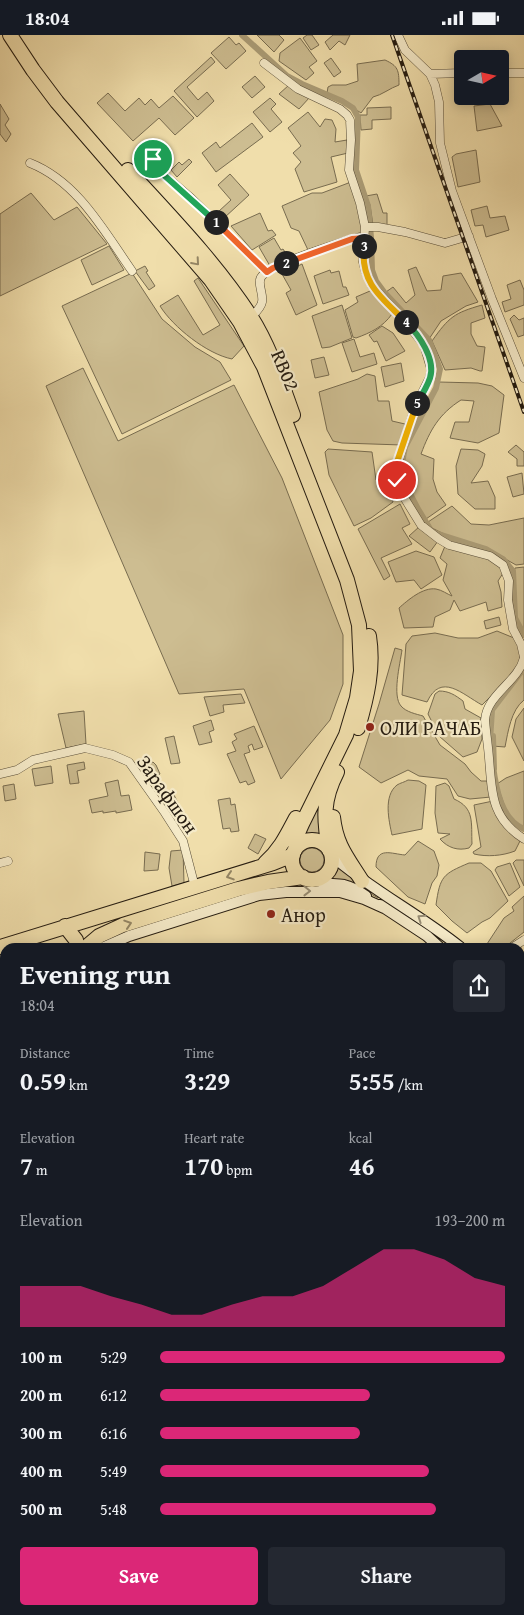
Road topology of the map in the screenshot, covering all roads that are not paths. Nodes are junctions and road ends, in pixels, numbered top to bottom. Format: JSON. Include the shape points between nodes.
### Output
{"nodes":[{"id":1,"x":10,"y":35,"type":"edge"},
{"id":2,"x":20,"y":35,"type":"edge"},
{"id":3,"x":398,"y":35,"type":"edge"},
{"id":4,"x":264,"y":63,"type":"dead end"},
{"id":5,"x":454,"y":73,"type":"edge"},
{"id":6,"x":509,"y":73,"type":"edge"},
{"id":7,"x":524,"y":73,"type":"edge"},
{"id":8,"x":430,"y":74,"type":"junction"},
{"id":9,"x":158,"y":153,"type":"dead end"},
{"id":10,"x":30,"y":163,"type":"dead end"},
{"id":11,"x":365,"y":227,"type":"junction"},
{"id":12,"x":469,"y":236,"type":"junction"},
{"id":13,"x":365,"y":238,"type":"junction"},
{"id":14,"x":132,"y":271,"type":"dead end"},
{"id":15,"x":267,"y":272,"type":"junction"},
{"id":16,"x":251,"y":317,"type":"junction"},
{"id":17,"x":524,"y":378,"type":"edge"},
{"id":18,"x":524,"y":658,"type":"edge"},
{"id":19,"x":0,"y":774,"type":"edge"},
{"id":20,"x":328,"y":784,"type":"junction"},
{"id":21,"x":524,"y":839,"type":"edge"},
{"id":22,"x":294,"y":852,"type":"junction"},
{"id":23,"x":330,"y":853,"type":"junction"},
{"id":24,"x":262,"y":865,"type":"junction"},
{"id":25,"x":308,"y":879,"type":"junction"},
{"id":26,"x":362,"y":881,"type":"junction"},
{"id":27,"x":268,"y":882,"type":"junction"},
{"id":28,"x":195,"y":887,"type":"junction"},
{"id":29,"x":259,"y":895,"type":"junction"},
{"id":30,"x":384,"y":907,"type":"junction"},
{"id":31,"x":65,"y":926,"type":"junction"},
{"id":32,"x":12,"y":943,"type":"edge"},
{"id":33,"x":76,"y":943,"type":"edge"},
{"id":34,"x":91,"y":943,"type":"edge"},
{"id":35,"x":113,"y":943,"type":"edge"},
{"id":36,"x":434,"y":943,"type":"edge"},
{"id":37,"x":455,"y":943,"type":"edge"}],
"edges":[{"from":1,"to":20,"type":"highway","name":"RB02","one_way":true,"via":[[57,102],[211,280],[247,334],[264,367],[347,580],[359,625],[361,671],[357,698]]},
{"from":2,"to":16,"type":"highway","name":"RB02","via":[[38,63],[92,130],[221,275]]},
{"from":3,"to":8,"type":"street","via":[[405,50]]},
{"from":4,"to":11,"type":"street","via":[[298,89],[347,115],[352,126],[349,170]]},
{"from":5,"to":8,"type":"street"},
{"from":6,"to":7,"type":"street"},
{"from":8,"to":12,"type":"street","via":[[438,95],[440,143],[452,191]]},
{"from":9,"to":15,"type":"street","via":[[153,159],[155,167]]},
{"from":10,"to":14,"type":"street","via":[[50,174],[80,199]]},
{"from":11,"to":12,"type":"street","via":[[405,232],[445,243]]},
{"from":11,"to":13,"type":"street"},
{"from":12,"to":17,"type":"street"},
{"from":13,"to":15,"type":"street","via":[[352,239]]},
{"from":13,"to":18,"type":"street","via":[[363,262],[372,287],[424,345],[431,369],[396,465],[397,480],[421,525],[449,545],[490,556],[503,565],[509,581],[508,601],[513,629]]},
{"from":15,"to":16,"type":"street","via":[[260,281],[263,301]]},
{"from":16,"to":20,"type":"highway","name":"RB02","via":[[273,362],[354,578],[367,623],[371,671],[366,699],[356,733]]},
{"from":18,"to":21,"type":"street","via":[[490,704],[485,720],[494,799],[507,826]]},
{"from":19,"to":28,"type":"street","name":"Зарафшон","via":[[17,770],[33,760],[85,748],[129,762],[183,841]]},
{"from":20,"to":22,"type":"highway","via":[[298,833]]},
{"from":20,"to":23,"type":"highway","via":[[324,818]]},
{"from":20,"to":24,"type":"highway","via":[[305,802],[279,849]]},
{"from":20,"to":26,"type":"highway","via":[[338,842]]},
{"from":22,"to":23,"type":"highway","via":[[302,843],[312,840],[322,843]]},
{"from":22,"to":24,"type":"highway"},
{"from":22,"to":25,"type":"highway","via":[[293,865],[298,874]]},
{"from":23,"to":25,"type":"highway","via":[[332,861],[328,872]]},
{"from":23,"to":26,"type":"street"},
{"from":24,"to":28,"type":"highway","one_way":true},
{"from":25,"to":27,"type":"highway"},
{"from":25,"to":30,"type":"street","via":[[355,889]]},
{"from":37,"to":26,"type":"street","one_way":true},
{"from":27,"to":29,"type":"highway"},
{"from":34,"to":27,"type":"highway","one_way":true,"via":[[123,925]]},
{"from":28,"to":31,"type":"highway"},
{"from":29,"to":30,"type":"street","one_way":true,"via":[[340,892]]},
{"from":29,"to":35,"type":"street"},
{"from":30,"to":36,"type":"street"},
{"from":31,"to":32,"type":"highway"},
{"from":31,"to":33,"type":"highway"}]}
